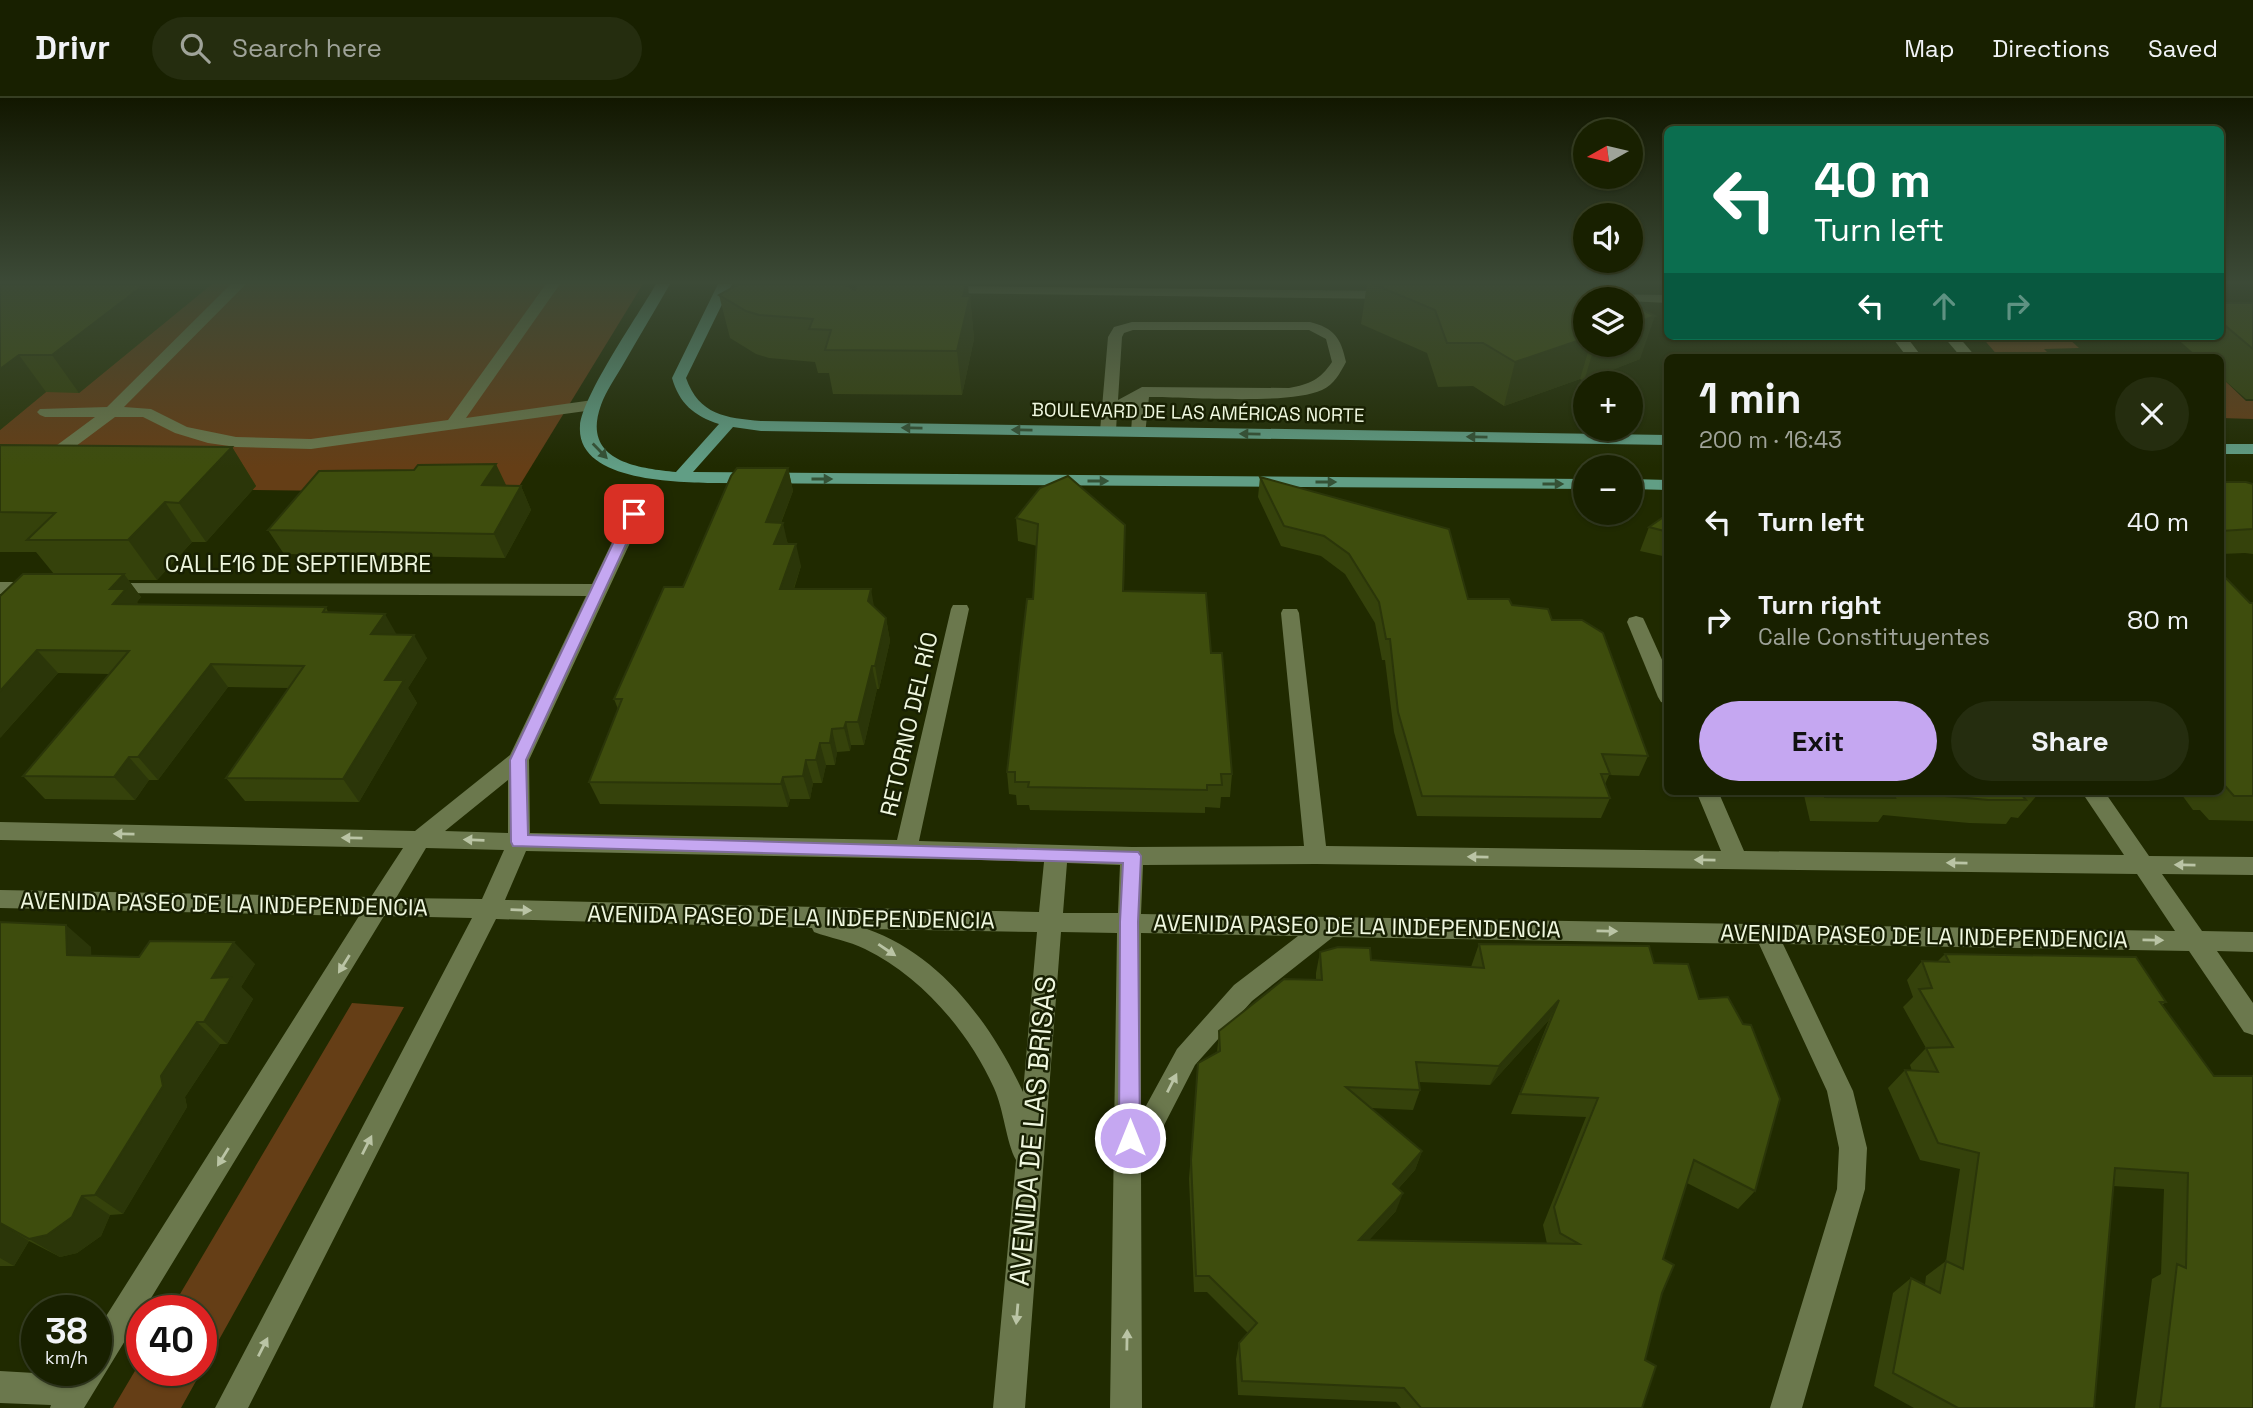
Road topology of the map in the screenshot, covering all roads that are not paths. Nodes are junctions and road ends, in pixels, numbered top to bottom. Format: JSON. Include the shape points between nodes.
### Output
{"nodes":[{"id":1,"x":178,"y":345,"type":"edge"},
{"id":2,"x":509,"y":345,"type":"edge"},
{"id":3,"x":628,"y":345,"type":"edge"},
{"id":4,"x":697,"y":345,"type":"edge"},
{"id":5,"x":1114,"y":345,"type":"edge"},
{"id":6,"x":1335,"y":345,"type":"edge"},
{"id":7,"x":1142,"y":392,"type":"junction"},
{"id":8,"x":593,"y":405,"type":"junction"},
{"id":9,"x":45,"y":412,"type":"dead end"},
{"id":10,"x":111,"y":412,"type":"junction"},
{"id":11,"x":1108,"y":412,"type":"junction"},
{"id":12,"x":728,"y":423,"type":"junction"},
{"id":13,"x":452,"y":425,"type":"junction"},
{"id":14,"x":1108,"y":431,"type":"junction"},
{"id":15,"x":1139,"y":432,"type":"junction"},
{"id":16,"x":1664,"y":440,"type":"edge"},
{"id":17,"x":311,"y":444,"type":"junction"},
{"id":18,"x":2224,"y":449,"type":"edge"},
{"id":19,"x":2253,"y":449,"type":"edge"},
{"id":20,"x":226,"y":457,"type":"edge"},
{"id":21,"x":66,"y":468,"type":"edge"},
{"id":22,"x":680,"y":477,"type":"junction"},
{"id":23,"x":1573,"y":484,"type":"edge"},
{"id":24,"x":1643,"y":485,"type":"edge"},
{"id":25,"x":1664,"y":485,"type":"edge"},
{"id":26,"x":634,"y":514,"type":"dead end"},
{"id":27,"x":80,"y":587,"type":"edge"},
{"id":28,"x":0,"y":588,"type":"edge"},
{"id":29,"x":53,"y":588,"type":"edge"},
{"id":30,"x":596,"y":590,"type":"junction"},
{"id":31,"x":960,"y":609,"type":"dead end"},
{"id":32,"x":1290,"y":613,"type":"dead end"},
{"id":33,"x":1636,"y":622,"type":"dead end"},
{"id":34,"x":1664,"y":688,"type":"edge"},
{"id":35,"x":518,"y":760,"type":"junction"},
{"id":36,"x":1709,"y":795,"type":"edge"},
{"id":37,"x":2095,"y":795,"type":"edge"},
{"id":38,"x":0,"y":831,"type":"edge"},
{"id":39,"x":420,"y":839,"type":"junction"},
{"id":40,"x":519,"y":842,"type":"junction"},
{"id":41,"x":906,"y":850,"type":"junction"},
{"id":42,"x":1056,"y":854,"type":"junction"},
{"id":43,"x":1316,"y":855,"type":"junction"},
{"id":44,"x":1132,"y":856,"type":"junction"},
{"id":45,"x":1736,"y":860,"type":"junction"},
{"id":46,"x":2146,"y":865,"type":"junction"},
{"id":47,"x":2253,"y":866,"type":"edge"},
{"id":48,"x":0,"y":900,"type":"edge"},
{"id":49,"x":380,"y":906,"type":"junction"},
{"id":50,"x":489,"y":909,"type":"junction"},
{"id":51,"x":800,"y":918,"type":"junction"},
{"id":52,"x":1129,"y":922,"type":"junction"},
{"id":53,"x":1049,"y":923,"type":"junction"},
{"id":54,"x":1329,"y":926,"type":"junction"},
{"id":55,"x":1766,"y":933,"type":"junction"},
{"id":56,"x":2197,"y":941,"type":"junction"},
{"id":57,"x":2253,"y":943,"type":"edge"},
{"id":58,"x":2253,"y":1024,"type":"edge"},
{"id":59,"x":1130,"y":1165,"type":"junction"},
{"id":60,"x":1030,"y":1173,"type":"junction"},
{"id":61,"x":112,"y":1334,"type":"edge"},
{"id":62,"x":0,"y":1387,"type":"edge"},
{"id":63,"x":77,"y":1390,"type":"edge"},
{"id":64,"x":231,"y":1408,"type":"edge"},
{"id":65,"x":1009,"y":1408,"type":"edge"},
{"id":66,"x":1126,"y":1408,"type":"edge"},
{"id":67,"x":1786,"y":1408,"type":"edge"}],
"edges":[{"from":1,"to":10,"type":"street"},
{"from":2,"to":13,"type":"street"},
{"from":3,"to":8,"type":"main road"},
{"from":4,"to":12,"type":"main road","name":"BOULEVARD DE LAS AMÉRICAS NORTE","via":[[679,378],[686,400]]},
{"from":5,"to":11,"type":"street"},
{"from":6,"to":7,"type":"street","via":[[1339,362],[1317,387],[1289,393]]},
{"from":7,"to":11,"type":"street"},
{"from":7,"to":15,"type":"street"},
{"from":8,"to":13,"type":"street"},
{"from":8,"to":22,"type":"main road","one_way":true,"via":[[588,435],[595,450],[613,463],[641,473]]},
{"from":9,"to":10,"type":"street"},
{"from":10,"to":17,"type":"street","via":[[146,412],[181,430],[236,442]]},
{"from":10,"to":21,"type":"street","via":[[51,457],[53,463]]},
{"from":11,"to":14,"type":"street"},
{"from":14,"to":12,"type":"main road","name":"BOULEVARD DE LAS AMÉRICAS NORTE","one_way":true},
{"from":12,"to":22,"type":"main road"},
{"from":13,"to":17,"type":"street"},
{"from":14,"to":15,"type":"main road","name":"BOULEVARD DE LAS AMÉRICAS NORTE"},
{"from":16,"to":15,"type":"main road","name":"BOULEVARD DE LAS AMÉRICAS NORTE","one_way":true},
{"from":17,"to":20,"type":"street"},
{"from":18,"to":19,"type":"main road"},
{"from":22,"to":23,"type":"main road","one_way":true},
{"from":24,"to":25,"type":"main road"},
{"from":26,"to":30,"type":"street"},
{"from":27,"to":30,"type":"street","name":"CALLE16 DE SEPTIEMBRE"},
{"from":28,"to":29,"type":"street"},
{"from":30,"to":35,"type":"street"},
{"from":31,"to":41,"type":"street","name":"RETORNO DEL RÍO"},
{"from":32,"to":43,"type":"street"},
{"from":33,"to":34,"type":"street"},
{"from":35,"to":39,"type":"street"},
{"from":35,"to":40,"type":"street"},
{"from":36,"to":45,"type":"street"},
{"from":37,"to":46,"type":"street"},
{"from":39,"to":38,"type":"street","one_way":true},
{"from":40,"to":39,"type":"street","one_way":true},
{"from":39,"to":49,"type":"street"},
{"from":40,"to":41,"type":"street"},
{"from":40,"to":50,"type":"street"},
{"from":41,"to":42,"type":"street"},
{"from":42,"to":44,"type":"street"},
{"from":42,"to":53,"type":"street","name":"AVENIDA DE LAS BRISAS"},
{"from":43,"to":44,"type":"street"},
{"from":45,"to":43,"type":"street","one_way":true},
{"from":44,"to":52,"type":"street"},
{"from":46,"to":45,"type":"street","one_way":true},
{"from":47,"to":46,"type":"street","one_way":true},
{"from":46,"to":56,"type":"street"},
{"from":48,"to":49,"type":"street","name":"AVENIDA PASEO DE LA INDEPENDENCIA"},
{"from":49,"to":50,"type":"street","name":"AVENIDA PASEO DE LA INDEPENDENCIA"},
{"from":49,"to":61,"type":"street","one_way":true},
{"from":50,"to":51,"type":"street","name":"AVENIDA PASEO DE LA INDEPENDENCIA","one_way":true},
{"from":64,"to":50,"type":"street","one_way":true},
{"from":51,"to":53,"type":"street","name":"AVENIDA PASEO DE LA INDEPENDENCIA"},
{"from":51,"to":60,"type":"street","one_way":true,"via":[[876,943],[921,973],[958,1007],[987,1048],[1015,1105]]},
{"from":52,"to":53,"type":"street","name":"AVENIDA PASEO DE LA INDEPENDENCIA"},
{"from":52,"to":54,"type":"street","name":"AVENIDA PASEO DE LA INDEPENDENCIA"},
{"from":52,"to":59,"type":"street"},
{"from":53,"to":60,"type":"street","name":"AVENIDA DE LAS BRISAS"},
{"from":54,"to":55,"type":"street","name":"AVENIDA PASEO DE LA INDEPENDENCIA","one_way":true},
{"from":59,"to":54,"type":"street","one_way":true,"via":[[1186,1057],[1243,993]]},
{"from":55,"to":56,"type":"street","name":"AVENIDA PASEO DE LA INDEPENDENCIA","one_way":true},
{"from":55,"to":67,"type":"street","via":[[1840,1091],[1853,1148],[1851,1189]]},
{"from":56,"to":57,"type":"street","name":"AVENIDA PASEO DE LA INDEPENDENCIA"},
{"from":56,"to":58,"type":"street"},
{"from":66,"to":59,"type":"street","one_way":true},
{"from":60,"to":65,"type":"street","name":"AVENIDA DE LAS BRISAS","one_way":true},
{"from":62,"to":63,"type":"street"}]}
